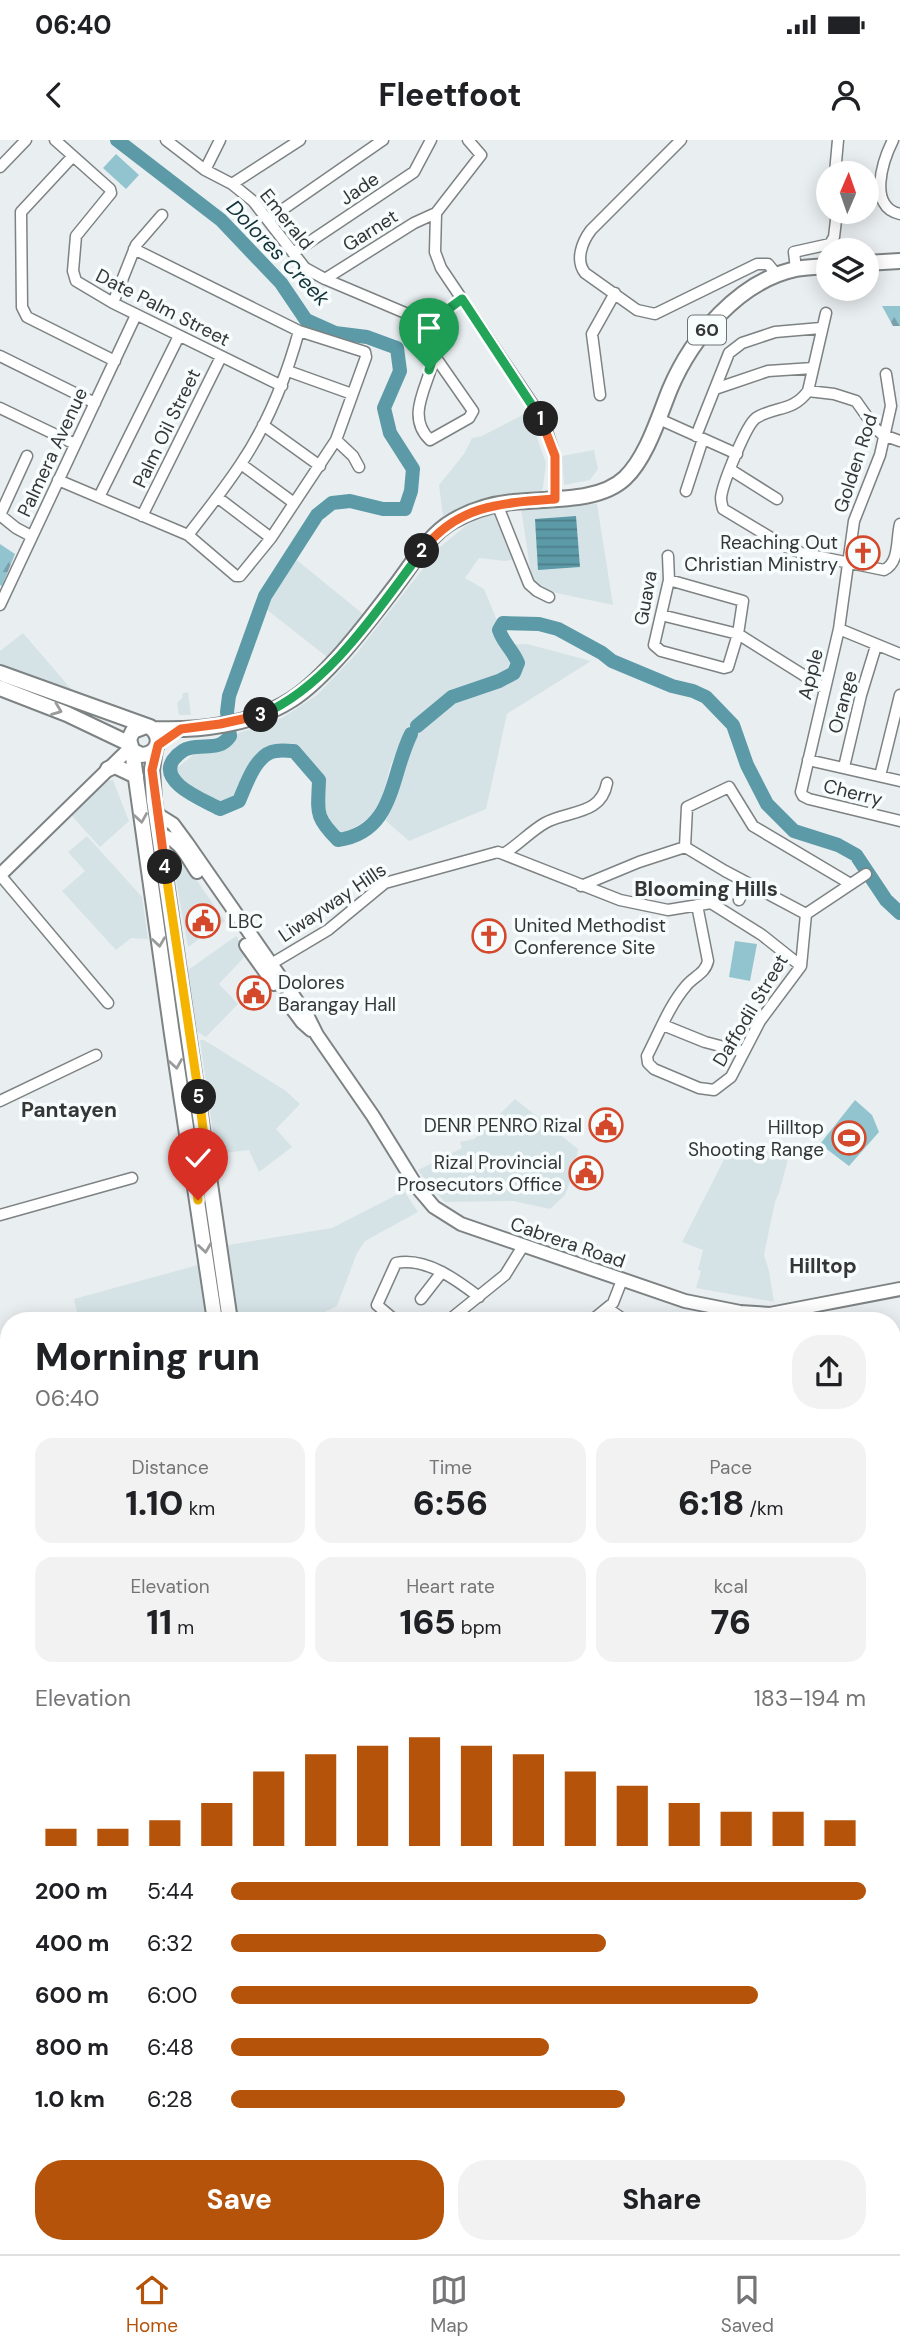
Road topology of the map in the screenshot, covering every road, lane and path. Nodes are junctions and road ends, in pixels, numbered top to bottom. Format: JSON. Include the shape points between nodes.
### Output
{"nodes":[{"id":1,"x":26,"y":140,"type":"edge"},
{"id":2,"x":55,"y":140,"type":"edge"},
{"id":3,"x":220,"y":140,"type":"edge"},
{"id":4,"x":300,"y":140,"type":"edge"},
{"id":5,"x":383,"y":140,"type":"edge"},
{"id":6,"x":431,"y":140,"type":"edge"},
{"id":7,"x":468,"y":140,"type":"edge"},
{"id":8,"x":681,"y":140,"type":"edge"},
{"id":9,"x":838,"y":140,"type":"edge"},
{"id":10,"x":892,"y":140,"type":"edge"},
{"id":11,"x":170,"y":141,"type":"edge"},
{"id":12,"x":73,"y":156,"type":"junction"},
{"id":13,"x":836,"y":161,"type":"edge"},
{"id":14,"x":0,"y":167,"type":"edge"},
{"id":15,"x":205,"y":170,"type":"junction"},
{"id":16,"x":232,"y":184,"type":"junction"},
{"id":17,"x":436,"y":213,"type":"junction"},
{"id":18,"x":162,"y":215,"type":"dead end"},
{"id":19,"x":900,"y":215,"type":"edge"},
{"id":20,"x":269,"y":219,"type":"junction"},
{"id":21,"x":836,"y":224,"type":"edge"},
{"id":22,"x":134,"y":249,"type":"junction"},
{"id":23,"x":293,"y":253,"type":"junction"},
{"id":24,"x":900,"y":261,"type":"edge"},
{"id":25,"x":879,"y":263,"type":"edge"},
{"id":26,"x":816,"y":267,"type":"edge"},
{"id":27,"x":796,"y":269,"type":"junction"},
{"id":28,"x":777,"y":275,"type":"junction"},
{"id":29,"x":325,"y":279,"type":"junction"},
{"id":30,"x":615,"y":293,"type":"junction"},
{"id":31,"x":462,"y":299,"type":"junction"},
{"id":32,"x":113,"y":303,"type":"junction"},
{"id":33,"x":826,"y":313,"type":"dead end"},
{"id":34,"x":136,"y":315,"type":"junction"},
{"id":35,"x":429,"y":323,"type":"junction"},
{"id":36,"x":821,"y":328,"type":"junction"},
{"id":37,"x":299,"y":331,"type":"junction"},
{"id":38,"x":179,"y":336,"type":"junction"},
{"id":39,"x":434,"y":355,"type":"junction"},
{"id":40,"x":0,"y":356,"type":"edge"},
{"id":41,"x":221,"y":356,"type":"junction"},
{"id":42,"x":115,"y":361,"type":"junction"},
{"id":43,"x":813,"y":368,"type":"junction"},
{"id":44,"x":288,"y":371,"type":"junction"},
{"id":45,"x":886,"y":374,"type":"dead end"},
{"id":46,"x":282,"y":386,"type":"junction"},
{"id":47,"x":715,"y":389,"type":"junction"},
{"id":48,"x":808,"y":391,"type":"junction"},
{"id":49,"x":352,"y":394,"type":"junction"},
{"id":50,"x":600,"y":395,"type":"dead end"},
{"id":51,"x":94,"y":403,"type":"junction"},
{"id":52,"x":0,"y":408,"type":"edge"},
{"id":53,"x":659,"y":419,"type":"junction"},
{"id":54,"x":263,"y":425,"type":"junction"},
{"id":55,"x":883,"y":435,"type":"junction"},
{"id":56,"x":699,"y":438,"type":"junction"},
{"id":57,"x":336,"y":440,"type":"junction"},
{"id":58,"x":900,"y":441,"type":"edge"},
{"id":59,"x":75,"y":444,"type":"junction"},
{"id":60,"x":737,"y":453,"type":"junction"},
{"id":61,"x":27,"y":456,"type":"dead end"},
{"id":62,"x":241,"y":464,"type":"junction"},
{"id":63,"x":320,"y":466,"type":"junction"},
{"id":64,"x":359,"y":467,"type":"dead end"},
{"id":65,"x":731,"y":470,"type":"junction"},
{"id":66,"x":58,"y":480,"type":"junction"},
{"id":67,"x":686,"y":491,"type":"dead end"},
{"id":68,"x":99,"y":497,"type":"junction"},
{"id":69,"x":216,"y":497,"type":"junction"},
{"id":70,"x":555,"y":499,"type":"junction"},
{"id":71,"x":777,"y":499,"type":"dead end"},
{"id":72,"x":294,"y":503,"type":"junction"},
{"id":73,"x":497,"y":504,"type":"junction"},
{"id":74,"x":0,"y":515,"type":"edge"},
{"id":75,"x":142,"y":516,"type":"junction"},
{"id":76,"x":900,"y":524,"type":"edge"},
{"id":77,"x":188,"y":535,"type":"junction"},
{"id":78,"x":31,"y":536,"type":"junction"},
{"id":79,"x":271,"y":538,"type":"junction"},
{"id":80,"x":668,"y":556,"type":"dead end"},
{"id":81,"x":847,"y":563,"type":"junction"},
{"id":82,"x":669,"y":580,"type":"junction"},
{"id":83,"x":549,"y":597,"type":"dead end"},
{"id":84,"x":0,"y":605,"type":"edge"},
{"id":85,"x":661,"y":615,"type":"junction"},
{"id":86,"x":839,"y":629,"type":"junction"},
{"id":87,"x":738,"y":634,"type":"junction"},
{"id":88,"x":876,"y":646,"type":"junction"},
{"id":89,"x":900,"y":654,"type":"edge"},
{"id":90,"x":0,"y":673,"type":"edge"},
{"id":91,"x":0,"y":688,"type":"edge"},
{"id":92,"x":824,"y":688,"type":"junction"},
{"id":93,"x":900,"y":695,"type":"edge"},
{"id":94,"x":149,"y":727,"type":"junction"},
{"id":95,"x":181,"y":729,"type":"junction"},
{"id":96,"x":131,"y":747,"type":"junction"},
{"id":97,"x":157,"y":747,"type":"junction"},
{"id":98,"x":808,"y":760,"type":"junction"},
{"id":99,"x":844,"y":767,"type":"junction"},
{"id":100,"x":108,"y":769,"type":"junction"},
{"id":101,"x":152,"y":770,"type":"junction"},
{"id":102,"x":135,"y":774,"type":"junction"},
{"id":103,"x":880,"y":776,"type":"junction"},
{"id":104,"x":900,"y":781,"type":"edge"},
{"id":105,"x":607,"y":783,"type":"dead end"},
{"id":106,"x":801,"y":792,"type":"joint"},
{"id":107,"x":157,"y":814,"type":"junction"},
{"id":108,"x":900,"y":821,"type":"edge"},
{"id":109,"x":160,"y":835,"type":"junction"},
{"id":110,"x":685,"y":847,"type":"junction"},
{"id":111,"x":505,"y":853,"type":"junction"},
{"id":112,"x":866,"y":874,"type":"dead end"},
{"id":113,"x":0,"y":875,"type":"edge"},
{"id":114,"x":747,"y":883,"type":"junction"},
{"id":115,"x":849,"y":883,"type":"junction"},
{"id":116,"x":581,"y":886,"type":"junction"},
{"id":117,"x":739,"y":900,"type":"dead end"},
{"id":118,"x":697,"y":905,"type":"junction"},
{"id":119,"x":806,"y":914,"type":"junction"},
{"id":120,"x":267,"y":966,"type":"junction"},
{"id":121,"x":801,"y":966,"type":"junction"},
{"id":122,"x":107,"y":1003,"type":"dead end"},
{"id":123,"x":663,"y":1025,"type":"junction"},
{"id":124,"x":743,"y":1052,"type":"junction"},
{"id":125,"x":96,"y":1055,"type":"dead end"},
{"id":126,"x":0,"y":1101,"type":"edge"},
{"id":127,"x":204,"y":1136,"type":"junction"},
{"id":128,"x":188,"y":1139,"type":"junction"},
{"id":129,"x":132,"y":1178,"type":"dead end"},
{"id":130,"x":0,"y":1215,"type":"edge"},
{"id":131,"x":523,"y":1246,"type":"junction"},
{"id":132,"x":442,"y":1272,"type":"junction"},
{"id":133,"x":224,"y":1275,"type":"junction"},
{"id":134,"x":209,"y":1278,"type":"junction"},
{"id":135,"x":622,"y":1280,"type":"junction"},
{"id":136,"x":900,"y":1289,"type":"edge"},
{"id":137,"x":479,"y":1297,"type":"junction"},
{"id":138,"x":421,"y":1299,"type":"dead end"},
{"id":139,"x":607,"y":1308,"type":"junction"},
{"id":140,"x":214,"y":1312,"type":"edge"},
{"id":141,"x":229,"y":1312,"type":"edge"},
{"id":142,"x":385,"y":1312,"type":"edge"},
{"id":143,"x":460,"y":1312,"type":"edge"},
{"id":144,"x":602,"y":1312,"type":"edge"},
{"id":145,"x":613,"y":1312,"type":"edge"},
{"id":146,"x":740,"y":1312,"type":"edge"},
{"id":147,"x":780,"y":1312,"type":"edge"}],
"edges":[{"from":1,"to":14,"type":"street"},
{"from":2,"to":12,"type":"street","name":"Date Palm Street"},
{"from":3,"to":15,"type":"street"},
{"from":4,"to":16,"type":"street"},
{"from":5,"to":20,"type":"street"},
{"from":6,"to":23,"type":"street","name":"Jade","via":[[414,172]]},
{"from":7,"to":17,"type":"street","via":[[480,158]]},
{"from":8,"to":30,"type":"street","via":[[581,243],[581,268]]},
{"from":9,"to":13,"type":"street"},
{"from":10,"to":19,"type":"street","via":[[879,180],[888,207]]},
{"from":11,"to":15,"type":"street","name":"Emerald"},
{"from":12,"to":32,"type":"street","name":"Date Palm Street","via":[[111,193],[76,236],[74,276]]},
{"from":12,"to":42,"type":"street","via":[[21,212],[22,307],[27,317]]},
{"from":15,"to":16,"type":"street","name":"Emerald"},
{"from":16,"to":20,"type":"street","name":"Emerald"},
{"from":17,"to":29,"type":"street","name":"Garnet"},
{"from":17,"to":31,"type":"street","via":[[435,252]]},
{"from":18,"to":22,"type":"street"},
{"from":20,"to":23,"type":"street","name":"Emerald"},
{"from":21,"to":27,"type":"street","via":[[830,244],[794,252]]},
{"from":22,"to":32,"type":"street"},
{"from":22,"to":37,"type":"street"},
{"from":23,"to":29,"type":"street","name":"Emerald","via":[[305,268]]},
{"from":24,"to":25,"type":"main road"},
{"from":26,"to":27,"type":"main road","number":"60"},
{"from":27,"to":28,"type":"main road","number":"60"},
{"from":28,"to":30,"type":"street","via":[[768,264],[757,264],[655,314],[637,310]]},
{"from":28,"to":53,"type":"main road","number":"60","via":[[731,304],[704,333],[675,379]]},
{"from":29,"to":35,"type":"street","name":"Emerald"},
{"from":30,"to":50,"type":"street","via":[[592,334]]},
{"from":31,"to":35,"type":"street"},
{"from":31,"to":70,"type":"street","via":[[546,428],[555,456]]},
{"from":32,"to":34,"type":"street","name":"Date Palm Street"},
{"from":33,"to":36,"type":"street"},
{"from":34,"to":38,"type":"street","name":"Date Palm Street"},
{"from":34,"to":42,"type":"street","name":"Palmera Avenue"},
{"from":35,"to":39,"type":"street"},
{"from":36,"to":43,"type":"street"},
{"from":36,"to":47,"type":"street","via":[[775,332],[742,343],[729,353]]},
{"from":37,"to":44,"type":"street"},
{"from":37,"to":49,"type":"street","via":[[365,352]]},
{"from":38,"to":41,"type":"street","name":"Date Palm Street"},
{"from":38,"to":68,"type":"street"},
{"from":39,"to":39,"type":"street","via":[[473,411],[469,418],[430,440],[419,424],[418,411]]},
{"from":40,"to":51,"type":"street"},
{"from":41,"to":46,"type":"street","name":"Date Palm Street"},
{"from":41,"to":75,"type":"street","name":"Palm Oil Street"},
{"from":42,"to":51,"type":"street","name":"Palmera Avenue"},
{"from":43,"to":47,"type":"street","via":[[768,371]]},
{"from":43,"to":48,"type":"street"},
{"from":44,"to":46,"type":"street"},
{"from":44,"to":49,"type":"street"},
{"from":45,"to":55,"type":"street","name":"Golden Rod","via":[[891,407]]},
{"from":46,"to":54,"type":"street"},
{"from":47,"to":56,"type":"street"},
{"from":48,"to":55,"type":"street","via":[[856,401]]},
{"from":48,"to":60,"type":"street","via":[[802,400],[755,418]]},
{"from":49,"to":57,"type":"street"},
{"from":51,"to":59,"type":"street","name":"Palmera Avenue"},
{"from":52,"to":59,"type":"street"},
{"from":53,"to":56,"type":"street"},
{"from":53,"to":70,"type":"main road","number":"60","via":[[625,479],[589,495]]},
{"from":54,"to":62,"type":"street"},
{"from":54,"to":63,"type":"street"},
{"from":55,"to":58,"type":"street"},
{"from":55,"to":81,"type":"street","name":"Golden Rod","via":[[880,455],[853,521]]},
{"from":56,"to":60,"type":"street"},
{"from":56,"to":67,"type":"street"},
{"from":57,"to":63,"type":"street"},
{"from":57,"to":64,"type":"street"},
{"from":59,"to":66,"type":"street","name":"Palmera Avenue"},
{"from":60,"to":65,"type":"street"},
{"from":61,"to":74,"type":"street"},
{"from":62,"to":69,"type":"street"},
{"from":62,"to":72,"type":"street"},
{"from":63,"to":72,"type":"street"},
{"from":65,"to":71,"type":"street"},
{"from":65,"to":81,"type":"street","via":[[721,496],[723,509],[783,545]]},
{"from":66,"to":68,"type":"street"},
{"from":66,"to":78,"type":"street","name":"Palmera Avenue"},
{"from":68,"to":75,"type":"street"},
{"from":69,"to":77,"type":"street"},
{"from":69,"to":79,"type":"street"},
{"from":70,"to":73,"type":"main road","number":"60"},
{"from":72,"to":79,"type":"street"},
{"from":73,"to":83,"type":"street","via":[[529,584]]},
{"from":73,"to":95,"type":"main road","number":"60","via":[[456,519],[432,538],[365,625],[308,687],[276,708],[239,721]]},
{"from":74,"to":78,"type":"street"},
{"from":75,"to":77,"type":"street"},
{"from":76,"to":81,"type":"street","via":[[890,567],[884,570]]},
{"from":77,"to":79,"type":"street","via":[[236,576],[244,574]]},
{"from":78,"to":84,"type":"street","name":"Palmera Avenue"},
{"from":80,"to":82,"type":"street","name":"Guava"},
{"from":81,"to":86,"type":"street","name":"Apple"},
{"from":82,"to":85,"type":"street","name":"Guava"},
{"from":82,"to":87,"type":"street","via":[[743,601]]},
{"from":85,"to":87,"type":"street"},
{"from":85,"to":87,"type":"street","name":"Guava","via":[[654,645],[661,651],[724,668],[730,663]]},
{"from":86,"to":88,"type":"street"},
{"from":86,"to":92,"type":"street","name":"Apple"},
{"from":87,"to":92,"type":"street"},
{"from":88,"to":89,"type":"street"},
{"from":88,"to":99,"type":"street","name":"Orange"},
{"from":90,"to":94,"type":"main road","number":"60"},
{"from":91,"to":96,"type":"main road","one_way":true},
{"from":92,"to":98,"type":"street","name":"Apple"},
{"from":93,"to":103,"type":"street"},
{"from":94,"to":95,"type":"main road","number":"60"},
{"from":94,"to":96,"type":"main road","via":[[133,731]]},
{"from":94,"to":97,"type":"main road","via":[[158,736]]},
{"from":95,"to":97,"type":"main road","number":"60"},
{"from":96,"to":97,"type":"main road","via":[[141,755]]},
{"from":96,"to":100,"type":"main road"},
{"from":96,"to":102,"type":"main road"},
{"from":97,"to":101,"type":"main road"},
{"from":98,"to":99,"type":"street"},
{"from":98,"to":106,"type":"street","name":"Apple"},
{"from":99,"to":103,"type":"street"},
{"from":100,"to":102,"type":"main road","via":[[115,766]]},
{"from":100,"to":113,"type":"main road"},
{"from":101,"to":102,"type":"main road","via":[[142,765]]},
{"from":101,"to":107,"type":"main road"},
{"from":102,"to":128,"type":"main road","one_way":true},
{"from":103,"to":104,"type":"street"},
{"from":105,"to":111,"type":"street","name":"Liwayway Hills","via":[[604,794],[590,809],[542,824]]},
{"from":106,"to":108,"type":"street","name":"Cherry","via":[[809,799]]},
{"from":107,"to":109,"type":"main road"},
{"from":107,"to":120,"type":"main road","name":"Cabrera Road","via":[[173,824]]},
{"from":109,"to":120,"type":"main road","name":"Cabrera Road","via":[[176,842]]},
{"from":109,"to":127,"type":"main road"},
{"from":110,"to":114,"type":"street"},
{"from":110,"to":115,"type":"street","via":[[685,810],[731,788],[753,827]]},
{"from":110,"to":116,"type":"street"},
{"from":111,"to":116,"type":"street"},
{"from":111,"to":120,"type":"street","name":"Liwayway Hills","via":[[392,879],[328,930]]},
{"from":112,"to":115,"type":"street"},
{"from":113,"to":122,"type":"street"},
{"from":114,"to":117,"type":"street"},
{"from":114,"to":119,"type":"street"},
{"from":115,"to":119,"type":"street"},
{"from":116,"to":118,"type":"street","via":[[620,900],[668,909]]},
{"from":118,"to":121,"type":"street","via":[[719,907]]},
{"from":118,"to":123,"type":"street","via":[[708,961],[688,983]]},
{"from":119,"to":121,"type":"street","name":"Daffodil Street"},
{"from":120,"to":131,"type":"main road","name":"Cabrera Road","via":[[308,1017],[434,1207],[461,1224]]},
{"from":121,"to":124,"type":"street","name":"Daffodil Street"},
{"from":123,"to":124,"type":"street"},
{"from":123,"to":124,"type":"street","name":"Daffodil Street","via":[[647,1056],[648,1063],[699,1088],[722,1086]]},
{"from":125,"to":126,"type":"street"},
{"from":127,"to":128,"type":"main road"},
{"from":127,"to":133,"type":"main road"},
{"from":128,"to":134,"type":"main road","one_way":true},
{"from":129,"to":130,"type":"street"},
{"from":131,"to":135,"type":"main road","name":"Cabrera Road"},
{"from":131,"to":137,"type":"street","via":[[508,1273]]},
{"from":132,"to":137,"type":"street"},
{"from":132,"to":138,"type":"street"},
{"from":132,"to":142,"type":"street","via":[[396,1263],[377,1305]]},
{"from":133,"to":134,"type":"main road"},
{"from":133,"to":141,"type":"main road"},
{"from":134,"to":140,"type":"main road"},
{"from":135,"to":139,"type":"street"},
{"from":135,"to":146,"type":"main road","name":"Cabrera Road","via":[[685,1301]]},
{"from":136,"to":147,"type":"main road","name":"Cabrera Road"},
{"from":137,"to":143,"type":"street"},
{"from":139,"to":144,"type":"street"},
{"from":139,"to":145,"type":"street"}]}
